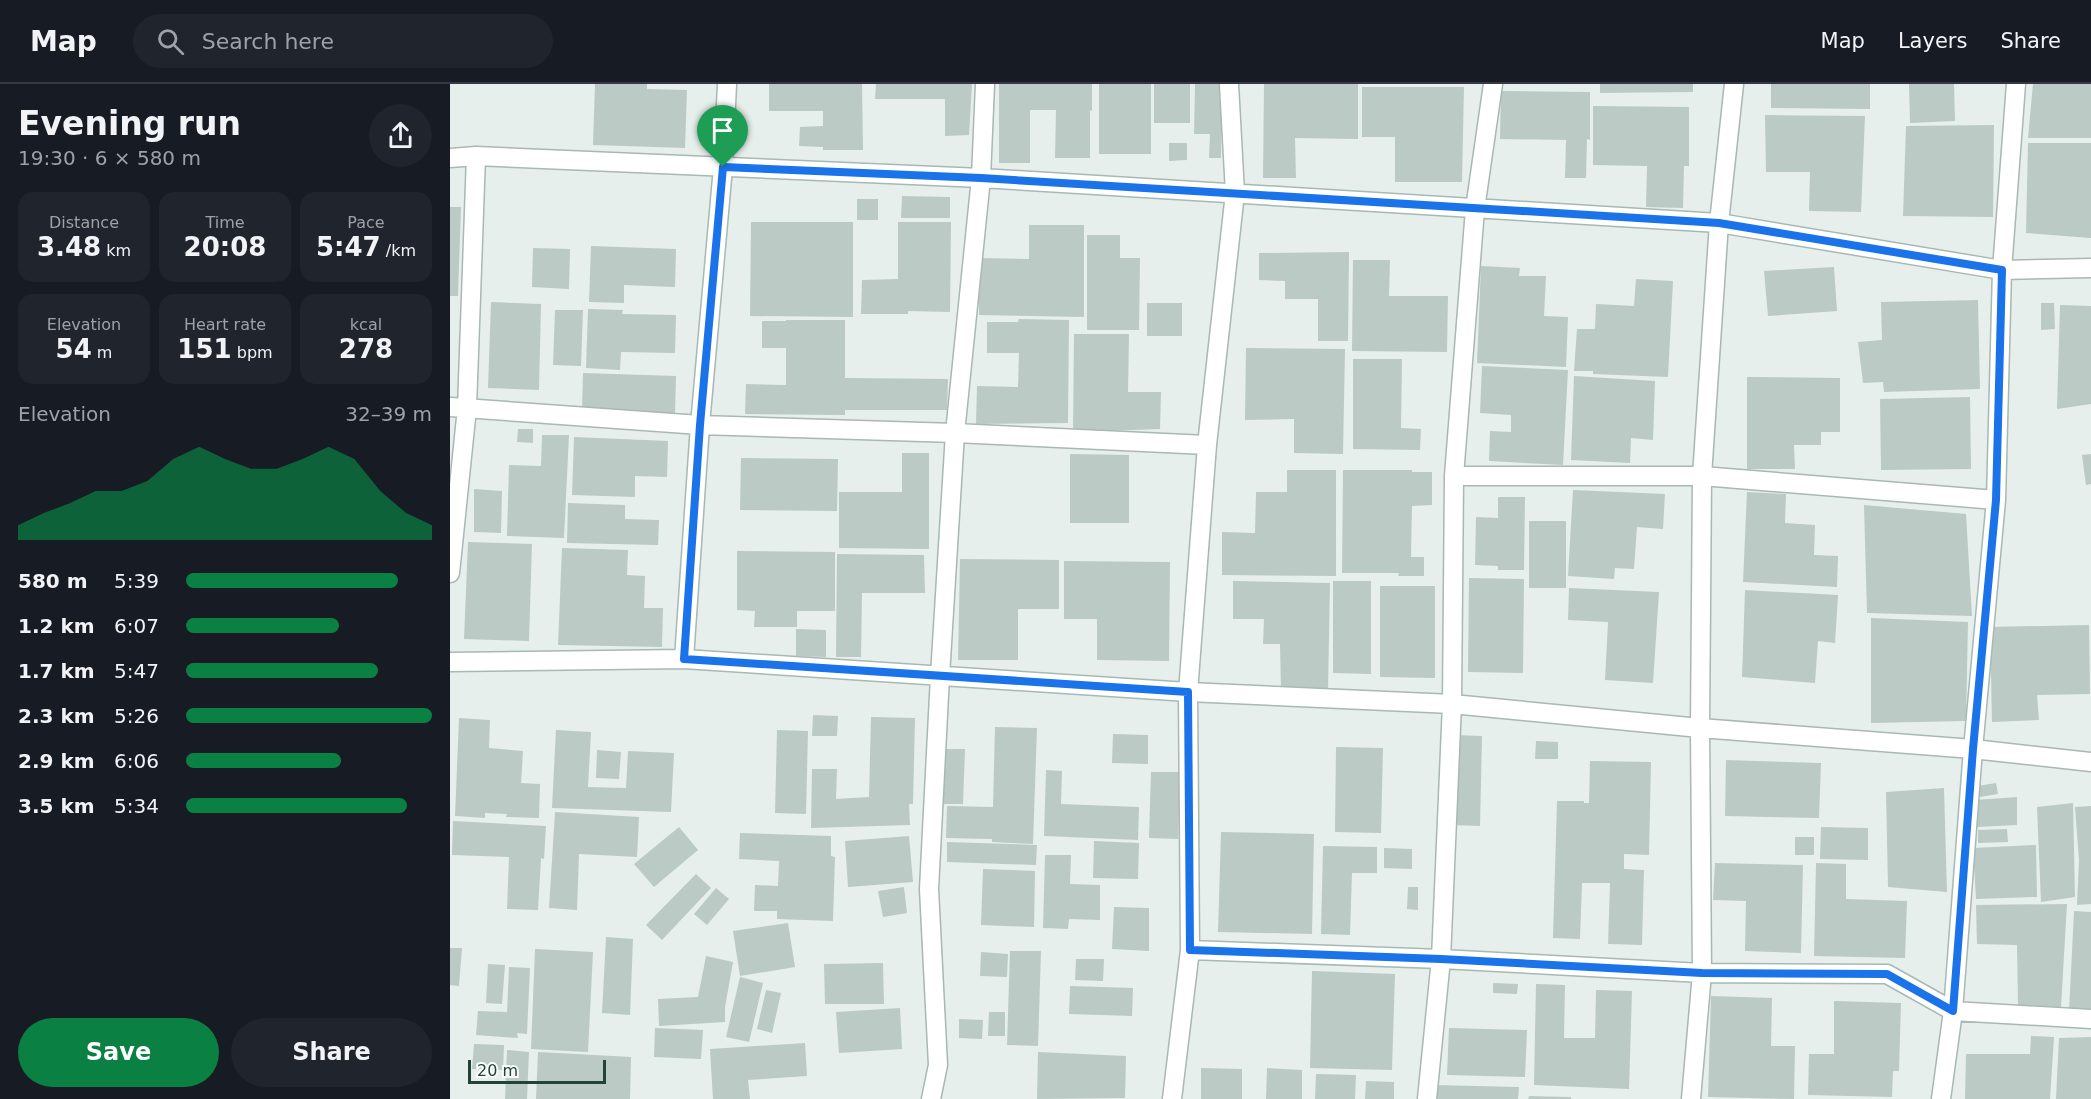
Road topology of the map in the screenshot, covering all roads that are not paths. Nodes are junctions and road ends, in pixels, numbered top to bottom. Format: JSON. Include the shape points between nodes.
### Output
{"nodes":[{"id":1,"x":728,"y":84,"type":"edge"},
{"id":2,"x":985,"y":84,"type":"edge"},
{"id":3,"x":1229,"y":84,"type":"edge"},
{"id":4,"x":1493,"y":84,"type":"edge"},
{"id":5,"x":1734,"y":84,"type":"edge"},
{"id":6,"x":2016,"y":84,"type":"edge"},
{"id":7,"x":476,"y":156,"type":"junction"},
{"id":8,"x":450,"y":158,"type":"edge"},
{"id":9,"x":723,"y":167,"type":"junction"},
{"id":10,"x":981,"y":178,"type":"junction"},
{"id":11,"x":1236,"y":193,"type":"junction"},
{"id":12,"x":1475,"y":209,"type":"junction"},
{"id":13,"x":1719,"y":223,"type":"junction"},
{"id":14,"x":2091,"y":268,"type":"edge"},
{"id":15,"x":2002,"y":270,"type":"junction"},
{"id":16,"x":458,"y":407,"type":"edge"},
{"id":17,"x":700,"y":425,"type":"junction"},
{"id":18,"x":956,"y":433,"type":"junction"},
{"id":19,"x":1207,"y":445,"type":"junction"},
{"id":20,"x":1454,"y":476,"type":"junction"},
{"id":21,"x":1702,"y":476,"type":"junction"},
{"id":22,"x":1996,"y":500,"type":"junction"},
{"id":23,"x":450,"y":573,"type":"edge"},
{"id":24,"x":684,"y":659,"type":"junction"},
{"id":25,"x":450,"y":662,"type":"edge"},
{"id":26,"x":940,"y":676,"type":"junction"},
{"id":27,"x":1188,"y":692,"type":"junction"},
{"id":28,"x":1452,"y":704,"type":"junction"},
{"id":29,"x":1700,"y":728,"type":"junction"},
{"id":30,"x":1973,"y":749,"type":"junction"},
{"id":31,"x":2091,"y":762,"type":"edge"},
{"id":32,"x":1190,"y":950,"type":"junction"},
{"id":33,"x":1441,"y":959,"type":"junction"},
{"id":34,"x":1702,"y":973,"type":"junction"},
{"id":35,"x":1953,"y":1011,"type":"junction"},
{"id":36,"x":2091,"y":1019,"type":"edge"},
{"id":37,"x":931,"y":1099,"type":"edge"},
{"id":38,"x":1172,"y":1099,"type":"edge"},
{"id":39,"x":1427,"y":1099,"type":"edge"},
{"id":40,"x":1691,"y":1099,"type":"edge"},
{"id":41,"x":1941,"y":1099,"type":"edge"}],
"edges":[{"from":1,"to":9,"type":"street"},
{"from":2,"to":10,"type":"street"},
{"from":3,"to":11,"type":"street"},
{"from":4,"to":12,"type":"street"},
{"from":5,"to":13,"type":"street"},
{"from":6,"to":15,"type":"street"},
{"from":7,"to":8,"type":"street"},
{"from":7,"to":9,"type":"street"},
{"from":7,"to":16,"type":"street"},
{"from":9,"to":10,"type":"street"},
{"from":9,"to":17,"type":"street"},
{"from":10,"to":11,"type":"street"},
{"from":10,"to":18,"type":"street"},
{"from":11,"to":12,"type":"street"},
{"from":11,"to":19,"type":"street"},
{"from":12,"to":13,"type":"street"},
{"from":12,"to":20,"type":"street"},
{"from":13,"to":15,"type":"street"},
{"from":13,"to":21,"type":"street"},
{"from":14,"to":15,"type":"street"},
{"from":15,"to":22,"type":"street"},
{"from":16,"to":17,"type":"street"},
{"from":16,"to":23,"type":"street"},
{"from":17,"to":18,"type":"street"},
{"from":17,"to":24,"type":"street"},
{"from":18,"to":19,"type":"street"},
{"from":18,"to":26,"type":"street"},
{"from":19,"to":27,"type":"street"},
{"from":20,"to":21,"type":"street"},
{"from":20,"to":28,"type":"street"},
{"from":21,"to":22,"type":"street"},
{"from":21,"to":29,"type":"street"},
{"from":22,"to":30,"type":"street"},
{"from":24,"to":25,"type":"street"},
{"from":24,"to":26,"type":"street"},
{"from":26,"to":27,"type":"street"},
{"from":26,"to":37,"type":"street","via":[[929,889],[938,1065]]},
{"from":27,"to":28,"type":"street"},
{"from":27,"to":32,"type":"street"},
{"from":28,"to":29,"type":"street"},
{"from":28,"to":33,"type":"street"},
{"from":29,"to":30,"type":"street"},
{"from":29,"to":34,"type":"street"},
{"from":30,"to":31,"type":"street"},
{"from":30,"to":35,"type":"street"},
{"from":32,"to":33,"type":"street"},
{"from":32,"to":38,"type":"street"},
{"from":33,"to":34,"type":"street"},
{"from":33,"to":39,"type":"street"},
{"from":34,"to":35,"type":"street","via":[[1887,974]]},
{"from":34,"to":40,"type":"street"},
{"from":35,"to":36,"type":"street"},
{"from":35,"to":41,"type":"street"}]}
